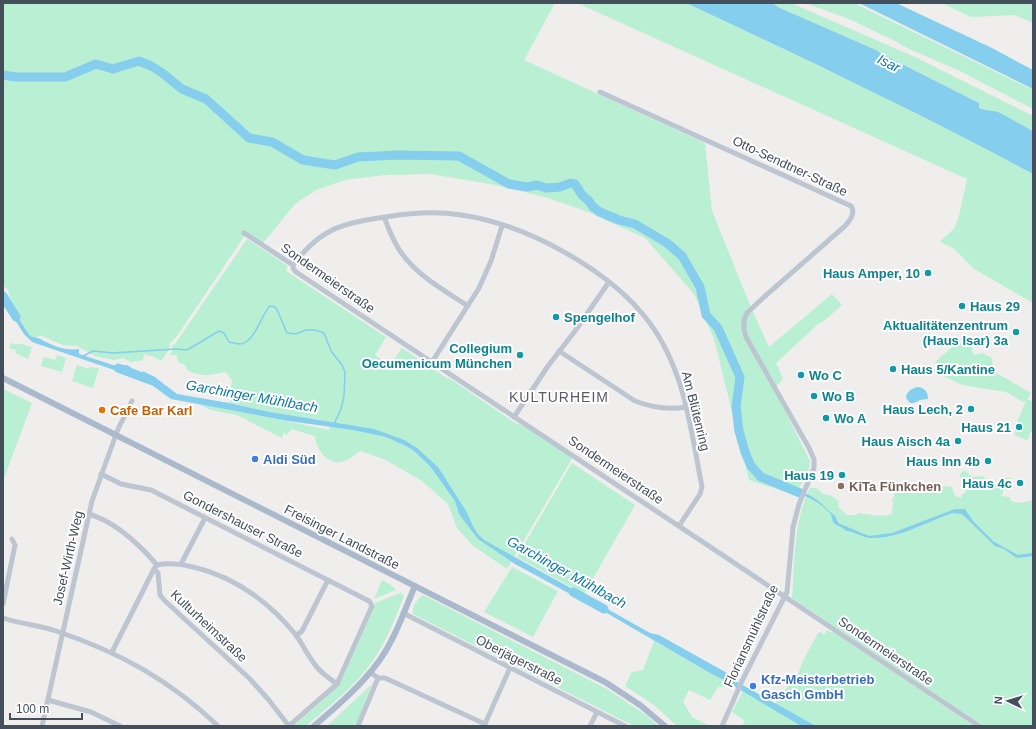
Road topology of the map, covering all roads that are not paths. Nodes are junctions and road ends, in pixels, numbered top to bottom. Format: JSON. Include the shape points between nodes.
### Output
{"nodes":[{"id":1,"x":600,"y":92,"type":"dead end"},
{"id":2,"x":384,"y":217,"type":"junction"},
{"id":3,"x":502,"y":226,"type":"junction"},
{"id":4,"x":244,"y":233,"type":"dead end"},
{"id":5,"x":293,"y":265,"type":"junction"},
{"id":6,"x":609,"y":282,"type":"junction"},
{"id":7,"x":468,"y":306,"type":"junction"},
{"id":8,"x":559,"y":351,"type":"junction"},
{"id":9,"x":432,"y":362,"type":"junction"},
{"id":10,"x":3,"y":378,"type":"edge"},
{"id":11,"x":769,"y":378,"type":"joint"},
{"id":12,"x":132,"y":401,"type":"dead end"},
{"id":13,"x":686,"y":407,"type":"junction"},
{"id":14,"x":514,"y":417,"type":"junction"},
{"id":15,"x":116,"y":434,"type":"junction"},
{"id":16,"x":101,"y":474,"type":"junction"},
{"id":17,"x":89,"y":514,"type":"junction"},
{"id":18,"x":205,"y":518,"type":"junction"},
{"id":19,"x":679,"y":526,"type":"junction"},
{"id":20,"x":12,"y":539,"type":"dead end"},
{"id":21,"x":181,"y":564,"type":"junction"},
{"id":22,"x":156,"y":567,"type":"junction"},
{"id":23,"x":328,"y":580,"type":"junction"},
{"id":24,"x":146,"y":585,"type":"junction"},
{"id":25,"x":160,"y":586,"type":"junction"},
{"id":26,"x":415,"y":586,"type":"junction"},
{"id":27,"x":785,"y":597,"type":"junction"},
{"id":28,"x":3,"y":604,"type":"edge"},
{"id":29,"x":403,"y":613,"type":"junction"},
{"id":30,"x":3,"y":618,"type":"edge"},
{"id":31,"x":62,"y":634,"type":"junction"},
{"id":32,"x":296,"y":636,"type":"junction"},
{"id":33,"x":112,"y":652,"type":"junction"},
{"id":34,"x":510,"y":668,"type":"junction"},
{"id":35,"x":370,"y":672,"type":"junction"},
{"id":36,"x":378,"y":678,"type":"junction"},
{"id":37,"x":337,"y":684,"type":"junction"},
{"id":38,"x":48,"y":700,"type":"junction"},
{"id":39,"x":597,"y":712,"type":"junction"},
{"id":40,"x":484,"y":725,"type":"edge"},
{"id":41,"x":42,"y":726,"type":"edge"},
{"id":42,"x":120,"y":726,"type":"edge"},
{"id":43,"x":218,"y":726,"type":"edge"},
{"id":44,"x":289,"y":726,"type":"edge"},
{"id":45,"x":314,"y":726,"type":"edge"},
{"id":46,"x":358,"y":726,"type":"edge"},
{"id":47,"x":590,"y":726,"type":"edge"},
{"id":48,"x":625,"y":726,"type":"edge"},
{"id":49,"x":665,"y":726,"type":"edge"},
{"id":50,"x":722,"y":726,"type":"edge"},
{"id":51,"x":979,"y":726,"type":"edge"}],
"edges":[{"from":1,"to":11,"type":"street","name":"Otto-Sendtner-Straße","via":[[853,209],[853,214],[845,226],[747,313],[744,320],[746,337]]},
{"from":2,"to":3,"type":"street","name":"Am Blütenring","via":[[447,214],[474,217]]},
{"from":2,"to":5,"type":"street","name":"Am Blütenring","via":[[350,223],[330,230],[313,242]]},
{"from":2,"to":7,"type":"street","via":[[399,250],[416,270]]},
{"from":3,"to":6,"type":"street","name":"Am Blütenring","via":[[529,235],[567,253]]},
{"from":3,"to":7,"type":"street","via":[[486,273]]},
{"from":4,"to":5,"type":"street","name":"Sondermeierstraße"},
{"from":5,"to":9,"type":"street","name":"Sondermeierstraße","via":[[296,272]]},
{"from":6,"to":8,"type":"street"},
{"from":6,"to":13,"type":"street","name":"Am Blütenring","via":[[636,306],[662,341],[676,372]]},
{"from":7,"to":9,"type":"street"},
{"from":8,"to":13,"type":"street","via":[[646,406],[664,409]]},
{"from":8,"to":14,"type":"street"},
{"from":9,"to":14,"type":"street","name":"Sondermeierstraße"},
{"from":10,"to":15,"type":"main road","name":"Freisinger Landstraße"},
{"from":11,"to":27,"type":"street","name":"Floriansmühlstraße","via":[[814,459],[814,468],[801,497],[793,527]]},
{"from":12,"to":15,"type":"street","name":"Josef-Wirth-Weg"},
{"from":13,"to":19,"type":"street","name":"Am Blütenring","via":[[702,488]]},
{"from":14,"to":19,"type":"street","name":"Sondermeierstraße"},
{"from":15,"to":16,"type":"street","name":"Josef-Wirth-Weg"},
{"from":15,"to":26,"type":"main road","name":"Freisinger Landstraße"},
{"from":16,"to":17,"type":"street","name":"Josef-Wirth-Weg"},
{"from":16,"to":18,"type":"street","name":"Gondershauser Straße","via":[[121,484],[151,490]]},
{"from":17,"to":22,"type":"street","name":"Kulturheimstraße","via":[[98,516],[117,528],[140,547]]},
{"from":17,"to":31,"type":"street","name":"Josef-Wirth-Weg"},
{"from":18,"to":21,"type":"street"},
{"from":18,"to":23,"type":"street","name":"Gondershauser Straße"},
{"from":19,"to":27,"type":"street","name":"Sondermeierstraße"},
{"from":20,"to":28,"type":"street","via":[[15,545]]},
{"from":21,"to":22,"type":"street","via":[[165,563]]},
{"from":21,"to":32,"type":"street","via":[[235,582],[275,611]]},
{"from":22,"to":24,"type":"street"},
{"from":22,"to":25,"type":"street","name":"Kulturheimstraße"},
{"from":23,"to":32,"type":"street","via":[[302,631]]},
{"from":23,"to":37,"type":"street","name":"Gondershauser Straße","via":[[369,601],[372,606]]},
{"from":24,"to":25,"type":"street","via":[[153,582]]},
{"from":24,"to":33,"type":"street"},
{"from":25,"to":44,"type":"street","name":"Kulturheimstraße","via":[[160,595],[165,601],[249,678]]},
{"from":26,"to":29,"type":"main road"},
{"from":26,"to":49,"type":"main road","name":"Freisinger Landstraße","via":[[604,682],[640,705]]},
{"from":27,"to":50,"type":"street","name":"Floriansmühlstraße"},
{"from":27,"to":51,"type":"street","name":"Sondermeierstraße"},
{"from":29,"to":34,"type":"street","name":"Oberjägerstraße"},
{"from":29,"to":35,"type":"main road","via":[[386,650]]},
{"from":30,"to":31,"type":"street"},
{"from":31,"to":33,"type":"street"},
{"from":31,"to":38,"type":"street","name":"Josef-Wirth-Weg"},
{"from":32,"to":37,"type":"street","via":[[316,667]]},
{"from":33,"to":43,"type":"street","via":[[176,690]]},
{"from":34,"to":39,"type":"street","name":"Oberjägerstraße"},
{"from":34,"to":40,"type":"street"},
{"from":35,"to":36,"type":"street"},
{"from":35,"to":45,"type":"main road"},
{"from":36,"to":40,"type":"street","via":[[385,678]]},
{"from":36,"to":46,"type":"street"},
{"from":37,"to":44,"type":"street"},
{"from":38,"to":41,"type":"street","name":"Josef-Wirth-Weg"},
{"from":38,"to":42,"type":"street","via":[[91,712]]},
{"from":39,"to":47,"type":"street"},
{"from":39,"to":48,"type":"street","name":"Oberjägerstraße"}]}
